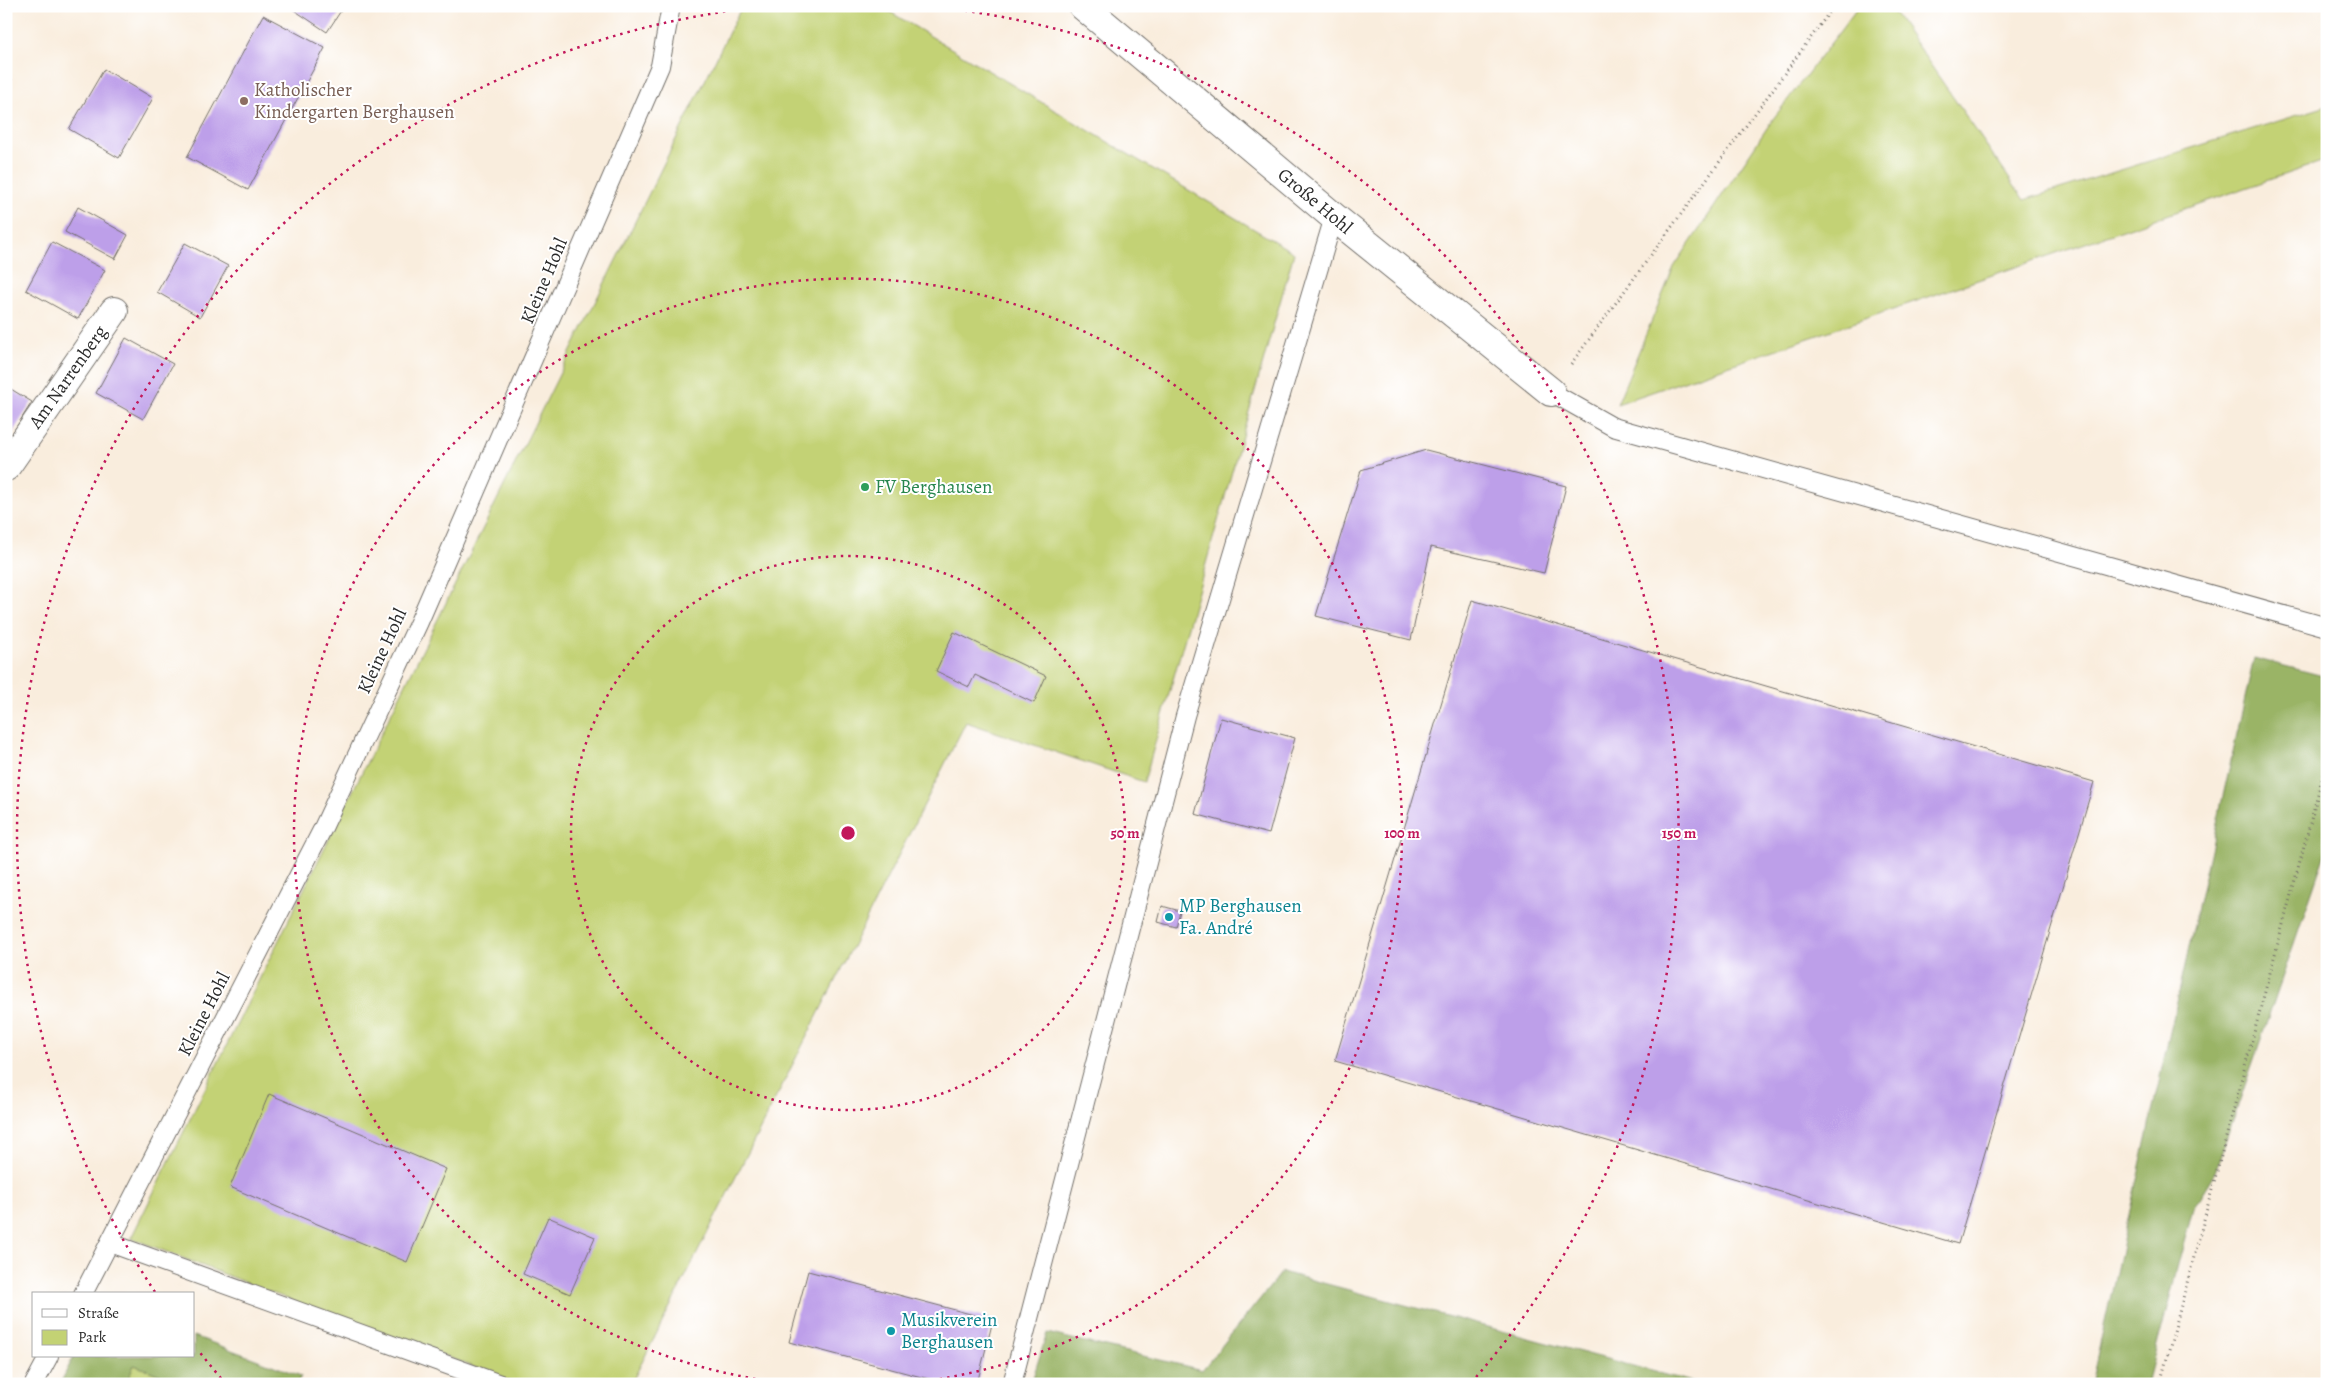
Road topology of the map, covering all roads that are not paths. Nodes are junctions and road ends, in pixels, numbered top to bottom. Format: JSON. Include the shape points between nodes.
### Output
{"nodes":[{"id":1,"x":671,"y":6,"type":"edge"},
{"id":2,"x":1083,"y":6,"type":"edge"},
{"id":3,"x":1334,"y":217,"type":"junction"},
{"id":4,"x":114,"y":311,"type":"dead end"},
{"id":5,"x":1551,"y":392,"type":"joint"},
{"id":6,"x":6,"y":467,"type":"edge"},
{"id":7,"x":2327,"y":627,"type":"edge"},
{"id":8,"x":110,"y":1243,"type":"junction"},
{"id":9,"x":83,"y":1292,"type":"edge"},
{"id":10,"x":47,"y":1358,"type":"edge"},
{"id":11,"x":34,"y":1384,"type":"edge"},
{"id":12,"x":500,"y":1384,"type":"edge"},
{"id":13,"x":1012,"y":1384,"type":"edge"}],
"edges":[{"from":1,"to":8,"type":"lane","name":"Kleine Hohl","via":[[660,66],[419,622],[322,830]]},
{"from":2,"to":3,"type":"street","name":"Große Hohl"},
{"from":3,"to":5,"type":"street","name":"Große Hohl"},
{"from":3,"to":13,"type":"lane","via":[[1185,716]]},
{"from":4,"to":6,"type":"street","name":"Am Narrenberg"},
{"from":5,"to":7,"type":"lane","via":[[1613,427]]},
{"from":8,"to":9,"type":"lane","name":"Kleine Hohl"},
{"from":8,"to":12,"type":"lane"},
{"from":10,"to":11,"type":"lane"}]}
